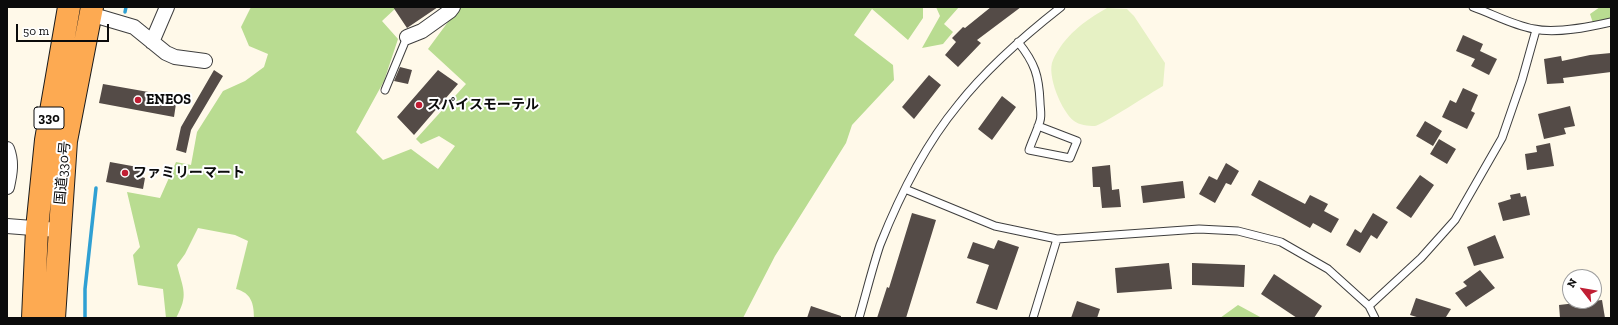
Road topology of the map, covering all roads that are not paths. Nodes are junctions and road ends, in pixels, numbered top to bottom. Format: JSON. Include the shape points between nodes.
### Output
{"nodes":[{"id":1,"x":69,"y":7,"type":"edge"},
{"id":2,"x":168,"y":7,"type":"edge"},
{"id":3,"x":453,"y":7,"type":"edge"},
{"id":4,"x":1061,"y":7,"type":"edge"},
{"id":5,"x":1473,"y":7,"type":"edge"},
{"id":6,"x":91,"y":11,"type":"edge"},
{"id":7,"x":1611,"y":22,"type":"edge"},
{"id":8,"x":1536,"y":30,"type":"junction"},
{"id":9,"x":407,"y":37,"type":"joint"},
{"id":10,"x":152,"y":42,"type":"junction"},
{"id":11,"x":1018,"y":42,"type":"junction"},
{"id":12,"x":205,"y":61,"type":"dead end"},
{"id":13,"x":385,"y":90,"type":"dead end"},
{"id":14,"x":1038,"y":126,"type":"junction"},
{"id":15,"x":7,"y":149,"type":"edge"},
{"id":16,"x":7,"y":187,"type":"edge"},
{"id":17,"x":906,"y":189,"type":"junction"},
{"id":18,"x":7,"y":226,"type":"edge"},
{"id":19,"x":48,"y":230,"type":"junction"},
{"id":20,"x":1057,"y":239,"type":"junction"},
{"id":21,"x":1369,"y":306,"type":"junction"},
{"id":22,"x":33,"y":318,"type":"edge"},
{"id":23,"x":54,"y":318,"type":"edge"},
{"id":24,"x":859,"y":318,"type":"edge"},
{"id":25,"x":1033,"y":318,"type":"edge"},
{"id":26,"x":1375,"y":318,"type":"edge"}],
"edges":[{"from":1,"to":19,"type":"highway","name":"国道330号","number":"330","via":[[46,140]]},
{"from":2,"to":10,"type":"street"},
{"from":3,"to":9,"type":"street","via":[[450,12],[422,31]]},
{"from":4,"to":11,"type":"lane"},
{"from":5,"to":8,"type":"lane"},
{"from":6,"to":10,"type":"street","via":[[134,27]]},
{"from":6,"to":19,"type":"highway","name":"国道330号","number":"330"},
{"from":7,"to":8,"type":"lane","via":[[1590,27]]},
{"from":8,"to":21,"type":"lane","via":[[1502,138],[1455,220],[1421,258]]},
{"from":9,"to":13,"type":"lane"},
{"from":10,"to":12,"type":"street","via":[[175,57]]},
{"from":11,"to":14,"type":"lane","via":[[1031,58],[1035,68],[1041,119]]},
{"from":11,"to":17,"type":"lane","via":[[958,105],[934,139]]},
{"from":14,"to":14,"type":"lane","via":[[1029,150],[1070,158],[1077,141]]},
{"from":15,"to":16,"type":"street","via":[[10,158]]},
{"from":17,"to":20,"type":"lane","via":[[995,226]]},
{"from":17,"to":24,"type":"lane","via":[[880,245]]},
{"from":18,"to":19,"type":"street"},
{"from":19,"to":22,"type":"highway","name":"国道330号","number":"330"},
{"from":19,"to":23,"type":"highway","name":"国道330号","number":"330"},
{"from":20,"to":21,"type":"lane","via":[[1199,229],[1238,231],[1281,242],[1328,269]]},
{"from":20,"to":25,"type":"lane"},
{"from":21,"to":26,"type":"lane"}]}
